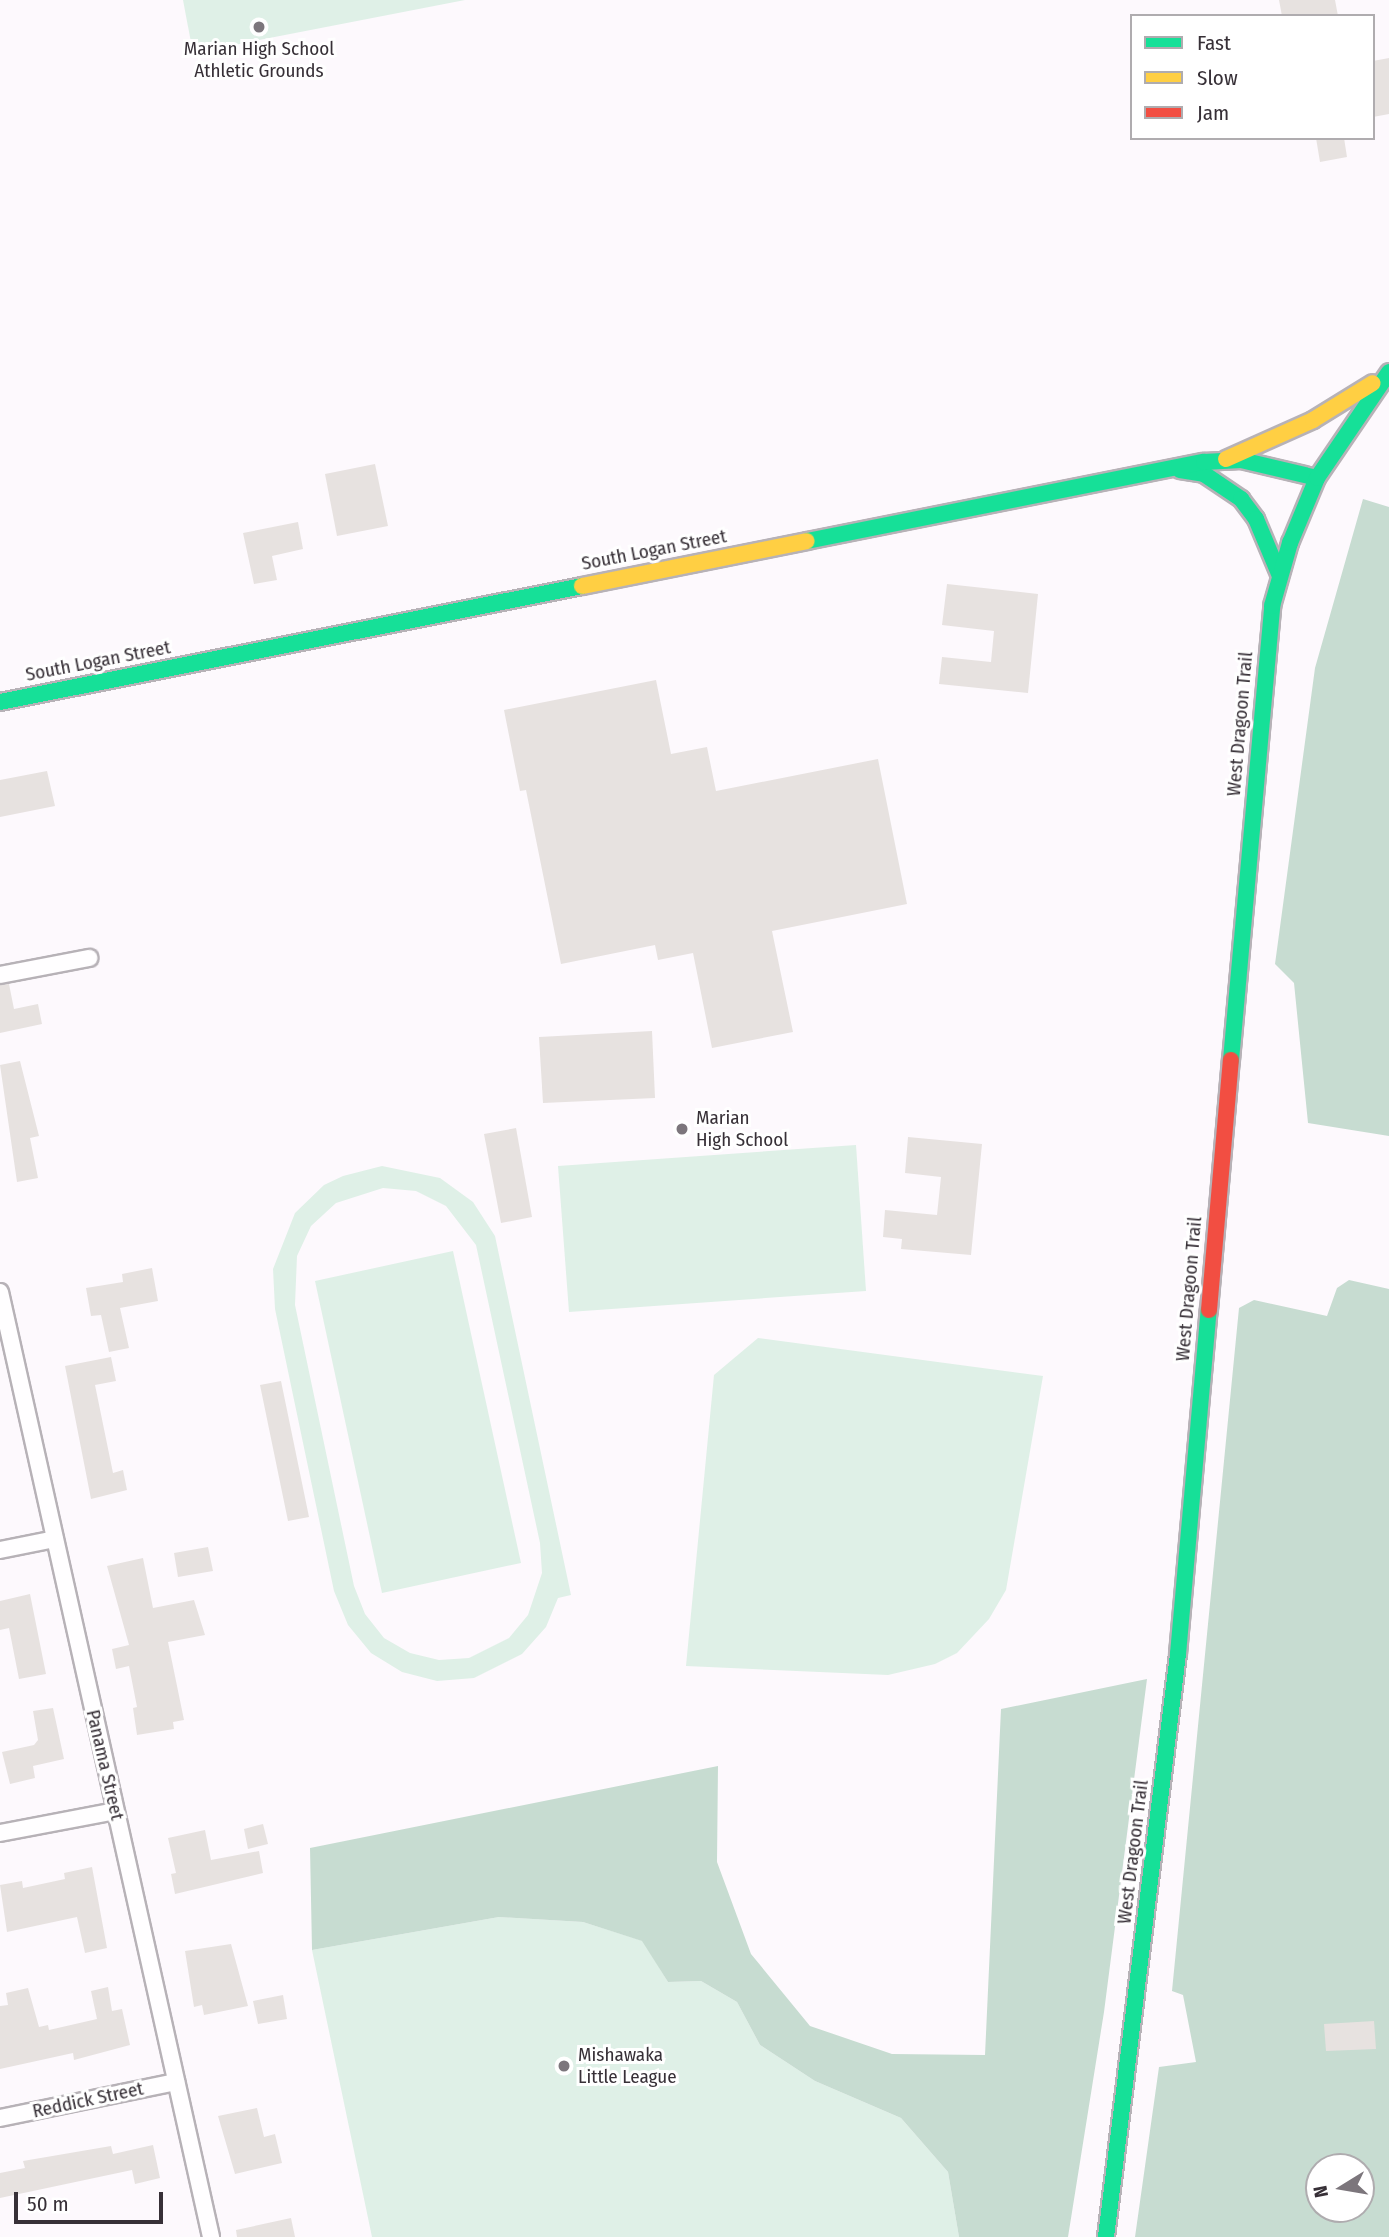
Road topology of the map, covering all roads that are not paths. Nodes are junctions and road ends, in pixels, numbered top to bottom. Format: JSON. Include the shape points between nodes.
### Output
{"nodes":[{"id":1,"x":1388,"y":373,"type":"edge"},
{"id":2,"x":1223,"y":460,"type":"junction"},
{"id":3,"x":1173,"y":468,"type":"junction"},
{"id":4,"x":1317,"y":478,"type":"junction"},
{"id":5,"x":1280,"y":576,"type":"junction"},
{"id":6,"x":0,"y":702,"type":"edge"},
{"id":7,"x":89,"y":958,"type":"dead end"},
{"id":8,"x":0,"y":975,"type":"edge"},
{"id":9,"x":0,"y":1292,"type":"edge"},
{"id":10,"x":55,"y":1539,"type":"junction"},
{"id":11,"x":0,"y":1550,"type":"edge"},
{"id":12,"x":115,"y":1811,"type":"junction"},
{"id":13,"x":0,"y":1833,"type":"edge"},
{"id":14,"x":176,"y":2082,"type":"junction"},
{"id":15,"x":0,"y":2118,"type":"edge"},
{"id":16,"x":211,"y":2237,"type":"edge"},
{"id":17,"x":1106,"y":2237,"type":"edge"}],
"edges":[{"from":1,"to":2,"type":"street","via":[[1313,420]]},
{"from":1,"to":4,"type":"street","name":"West Dragoon Trail"},
{"from":2,"to":3,"type":"street","name":"South Logan Street"},
{"from":2,"to":4,"type":"street","name":"South Logan Street","via":[[1279,467]]},
{"from":3,"to":5,"type":"street","via":[[1204,474],[1241,499],[1256,519]]},
{"from":3,"to":6,"type":"street","name":"South Logan Street"},
{"from":4,"to":5,"type":"street","name":"West Dragoon Trail"},
{"from":5,"to":17,"type":"street","name":"West Dragoon Trail","via":[[1267,653],[1178,1654]]},
{"from":7,"to":8,"type":"street"},
{"from":9,"to":10,"type":"street","name":"Panama Street"},
{"from":10,"to":11,"type":"street"},
{"from":10,"to":12,"type":"street","name":"Panama Street"},
{"from":12,"to":13,"type":"street"},
{"from":12,"to":14,"type":"street","name":"Panama Street"},
{"from":14,"to":15,"type":"street","name":"Reddick Street"},
{"from":14,"to":16,"type":"street","name":"Panama Street"}]}
